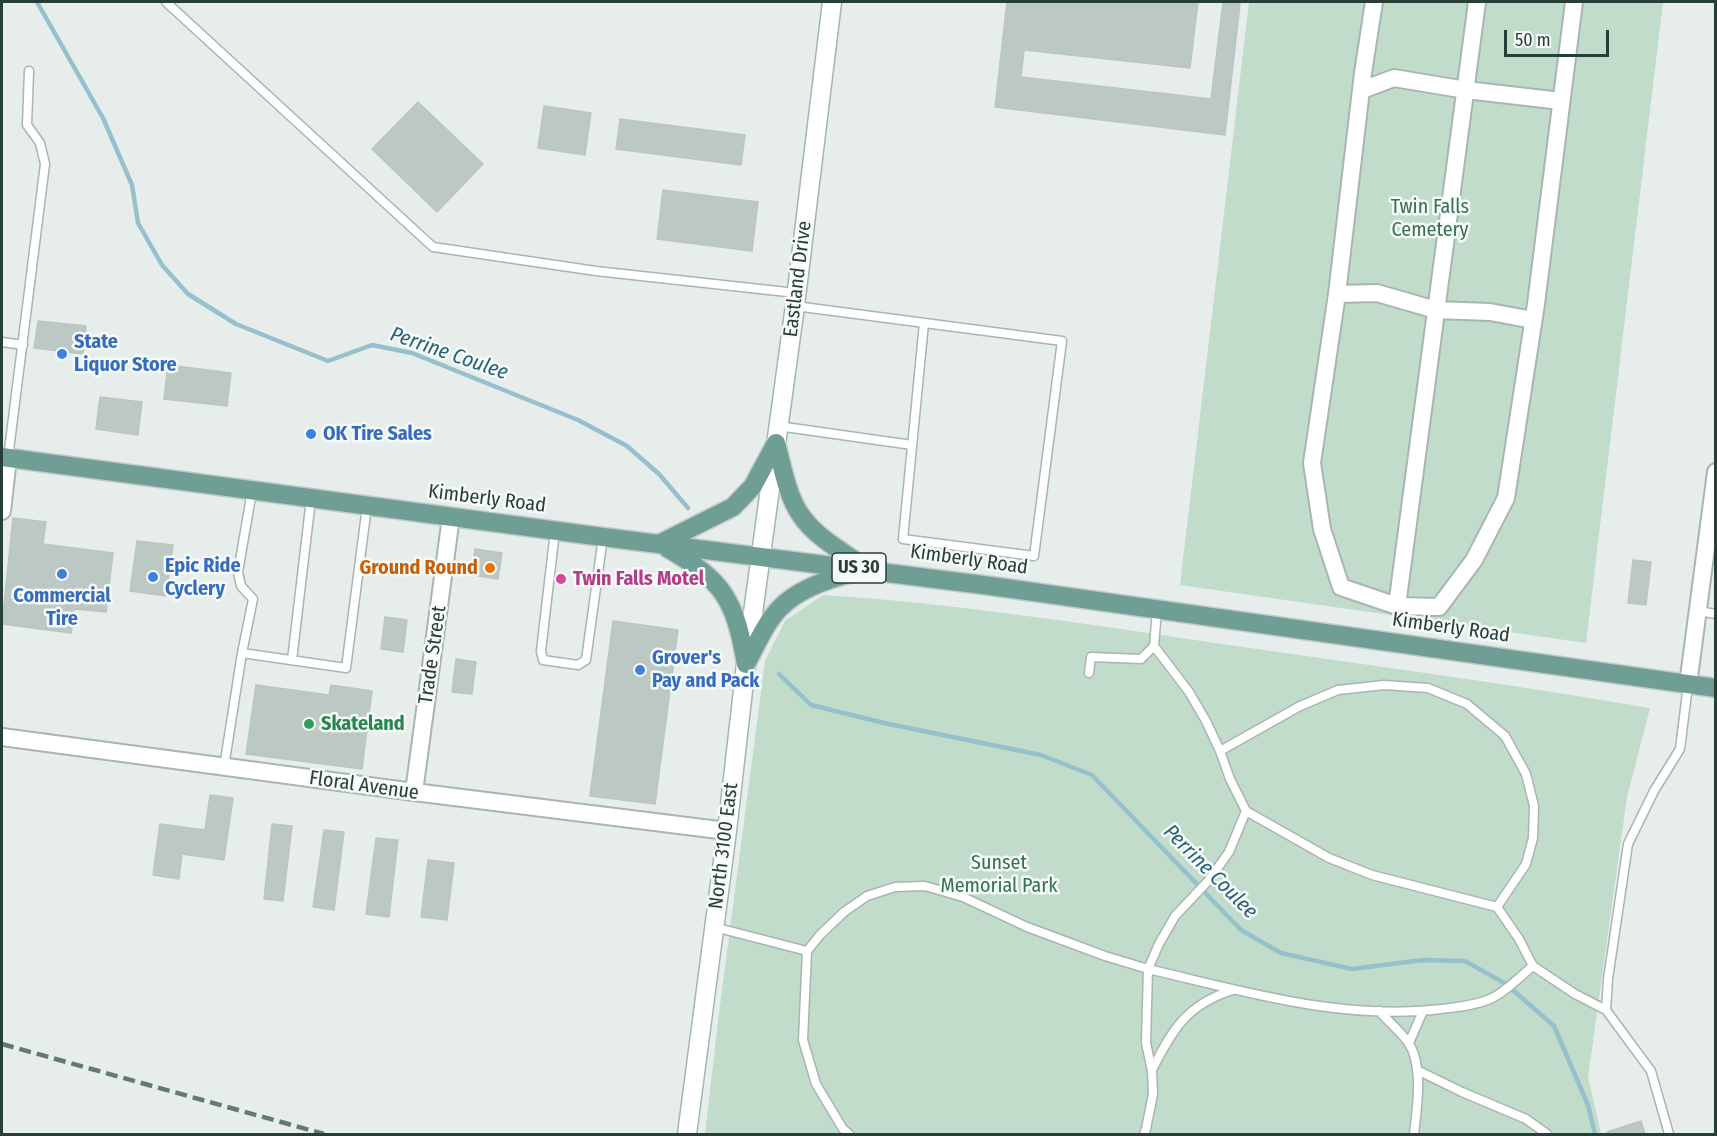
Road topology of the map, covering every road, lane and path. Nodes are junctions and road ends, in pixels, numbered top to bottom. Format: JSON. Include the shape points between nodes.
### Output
{"nodes":[{"id":1,"x":166,"y":2,"type":"edge"},
{"id":2,"x":832,"y":2,"type":"edge"},
{"id":3,"x":1374,"y":2,"type":"edge"},
{"id":4,"x":1478,"y":2,"type":"edge"},
{"id":5,"x":1574,"y":2,"type":"edge"},
{"id":6,"x":28,"y":71,"type":"dead end"},
{"id":7,"x":1362,"y":90,"type":"junction"},
{"id":8,"x":1466,"y":90,"type":"junction"},
{"id":9,"x":1561,"y":101,"type":"junction"},
{"id":10,"x":1337,"y":294,"type":"junction"},
{"id":11,"x":796,"y":299,"type":"junction"},
{"id":12,"x":1436,"y":310,"type":"junction"},
{"id":13,"x":1533,"y":320,"type":"junction"},
{"id":14,"x":924,"y":323,"type":"junction"},
{"id":15,"x":2,"y":342,"type":"edge"},
{"id":16,"x":23,"y":345,"type":"junction"},
{"id":17,"x":777,"y":435,"type":"junction"},
{"id":18,"x":912,"y":445,"type":"junction"},
{"id":19,"x":5,"y":458,"type":"edge"},
{"id":20,"x":1716,"y":472,"type":"edge"},
{"id":21,"x":252,"y":491,"type":"junction"},
{"id":22,"x":311,"y":499,"type":"junction"},
{"id":23,"x":368,"y":506,"type":"junction"},
{"id":24,"x":2,"y":511,"type":"edge"},
{"id":25,"x":451,"y":517,"type":"junction"},
{"id":26,"x":555,"y":531,"type":"junction"},
{"id":27,"x":603,"y":537,"type":"junction"},
{"id":28,"x":659,"y":544,"type":"junction"},
{"id":29,"x":761,"y":557,"type":"junction"},
{"id":30,"x":868,"y":569,"type":"junction"},
{"id":31,"x":1397,"y":606,"type":"junction"},
{"id":32,"x":1157,"y":609,"type":"junction"},
{"id":33,"x":1698,"y":611,"type":"junction"},
{"id":34,"x":1716,"y":614,"type":"edge"},
{"id":35,"x":1154,"y":646,"type":"junction"},
{"id":36,"x":242,"y":653,"type":"junction"},
{"id":37,"x":292,"y":660,"type":"junction"},
{"id":38,"x":746,"y":664,"type":"junction"},
{"id":39,"x":1089,"y":673,"type":"dead end"},
{"id":40,"x":1688,"y":685,"type":"junction"},
{"id":41,"x":1716,"y":688,"type":"edge"},
{"id":42,"x":2,"y":737,"type":"edge"},
{"id":43,"x":1220,"y":751,"type":"junction"},
{"id":44,"x":224,"y":767,"type":"junction"},
{"id":45,"x":414,"y":792,"type":"junction"},
{"id":46,"x":1246,"y":811,"type":"junction"},
{"id":47,"x":727,"y":831,"type":"junction"},
{"id":48,"x":1497,"y":907,"type":"junction"},
{"id":49,"x":714,"y":926,"type":"junction"},
{"id":50,"x":807,"y":951,"type":"junction"},
{"id":51,"x":1533,"y":966,"type":"junction"},
{"id":52,"x":1148,"y":969,"type":"junction"},
{"id":53,"x":1235,"y":989,"type":"junction"},
{"id":54,"x":1606,"y":1010,"type":"junction"},
{"id":55,"x":1379,"y":1011,"type":"junction"},
{"id":56,"x":1423,"y":1011,"type":"junction"},
{"id":57,"x":1409,"y":1043,"type":"junction"},
{"id":58,"x":1417,"y":1070,"type":"junction"},
{"id":59,"x":1152,"y":1071,"type":"junction"},
{"id":60,"x":687,"y":1134,"type":"edge"},
{"id":61,"x":849,"y":1134,"type":"edge"},
{"id":62,"x":1144,"y":1134,"type":"edge"},
{"id":63,"x":1414,"y":1134,"type":"edge"},
{"id":64,"x":1547,"y":1134,"type":"edge"},
{"id":65,"x":1669,"y":1134,"type":"edge"}],
"edges":[{"from":1,"to":11,"type":"lane","via":[[433,246]]},
{"from":2,"to":11,"type":"main road","name":"Eastland Drive"},
{"from":3,"to":7,"type":"street"},
{"from":4,"to":8,"type":"street"},
{"from":5,"to":9,"type":"street"},
{"from":6,"to":16,"type":"lane","via":[[27,125],[40,143],[45,164]]},
{"from":7,"to":8,"type":"street","via":[[1394,78]]},
{"from":7,"to":10,"type":"street"},
{"from":8,"to":9,"type":"street"},
{"from":8,"to":12,"type":"street"},
{"from":9,"to":13,"type":"street"},
{"from":10,"to":12,"type":"street","via":[[1377,293]]},
{"from":10,"to":31,"type":"street","via":[[1312,463],[1322,529],[1341,587]]},
{"from":11,"to":14,"type":"lane"},
{"from":11,"to":17,"type":"main road","name":"Eastland Drive"},
{"from":12,"to":13,"type":"street","via":[[1490,312]]},
{"from":12,"to":31,"type":"street"},
{"from":13,"to":31,"type":"street","via":[[1506,498],[1474,560],[1439,606]]},
{"from":14,"to":18,"type":"lane"},
{"from":14,"to":18,"type":"lane","via":[[1062,341],[1034,556],[903,539]]},
{"from":15,"to":16,"type":"lane"},
{"from":16,"to":19,"type":"lane"},
{"from":17,"to":18,"type":"lane"},
{"from":17,"to":28,"type":"main road","via":[[753,486],[733,507]]},
{"from":17,"to":29,"type":"main road","name":"Eastland Drive"},
{"from":17,"to":30,"type":"main road","via":[[786,480],[799,514],[820,537]]},
{"from":19,"to":21,"type":"main road","name":"Kimberly Road","number":"US 30"},
{"from":19,"to":24,"type":"street"},
{"from":20,"to":33,"type":"street"},
{"from":21,"to":22,"type":"main road","name":"Kimberly Road","number":"US 30"},
{"from":21,"to":36,"type":"lane","via":[[238,572],[241,586],[253,599]]},
{"from":22,"to":23,"type":"main road","name":"Kimberly Road","number":"US 30"},
{"from":22,"to":37,"type":"lane"},
{"from":23,"to":25,"type":"main road","name":"Kimberly Road","number":"US 30"},
{"from":23,"to":37,"type":"lane","via":[[346,668]]},
{"from":25,"to":26,"type":"main road","name":"Kimberly Road","number":"US 30"},
{"from":25,"to":45,"type":"street","name":"Trade Street"},
{"from":26,"to":27,"type":"main road","name":"Kimberly Road","number":"US 30"},
{"from":26,"to":27,"type":"lane","via":[[541,651],[543,660],[578,665],[586,660]]},
{"from":27,"to":28,"type":"main road","name":"Kimberly Road","number":"US 30"},
{"from":28,"to":29,"type":"main road","name":"Kimberly Road","number":"US 30"},
{"from":28,"to":38,"type":"main road","via":[[691,562],[722,591],[733,609]]},
{"from":29,"to":30,"type":"main road","name":"Kimberly Road","number":"US 30"},
{"from":29,"to":38,"type":"main road","name":"North 3100 East"},
{"from":30,"to":32,"type":"main road","name":"Kimberly Road","number":"US 30"},
{"from":30,"to":38,"type":"main road","via":[[832,578],[780,607]]},
{"from":32,"to":35,"type":"lane"},
{"from":32,"to":40,"type":"main road","name":"Kimberly Road","number":"US 30"},
{"from":33,"to":34,"type":"lane"},
{"from":33,"to":40,"type":"street"},
{"from":35,"to":39,"type":"lane","via":[[1141,659],[1091,657]]},
{"from":35,"to":43,"type":"lane","via":[[1189,692]]},
{"from":36,"to":37,"type":"lane"},
{"from":36,"to":44,"type":"lane"},
{"from":38,"to":47,"type":"main road","name":"North 3100 East"},
{"from":40,"to":41,"type":"main road","name":"Kimberly Road","number":"US 30"},
{"from":40,"to":54,"type":"lane","via":[[1680,748],[1628,844]]},
{"from":42,"to":44,"type":"street","name":"Floral Avenue"},
{"from":43,"to":46,"type":"lane"},
{"from":43,"to":48,"type":"lane","via":[[1300,706],[1338,690],[1384,685],[1428,688],[1467,704],[1505,736],[1526,774],[1534,806],[1533,838],[1526,864]]},
{"from":44,"to":45,"type":"street","name":"Floral Avenue"},
{"from":45,"to":47,"type":"street","name":"Floral Avenue"},
{"from":46,"to":48,"type":"lane","via":[[1329,858],[1372,875]]},
{"from":46,"to":52,"type":"lane","via":[[1228,852],[1209,880],[1175,916]]},
{"from":47,"to":49,"type":"main road","name":"North 3100 East"},
{"from":48,"to":51,"type":"lane"},
{"from":49,"to":50,"type":"lane"},
{"from":49,"to":60,"type":"main road","name":"North 3100 East"},
{"from":50,"to":52,"type":"lane","via":[[844,912],[867,896],[895,887],[925,886]]},
{"from":50,"to":61,"type":"lane","via":[[803,1040],[816,1084]]},
{"from":51,"to":54,"type":"lane"},
{"from":51,"to":56,"type":"lane","via":[[1498,995],[1471,1005]]},
{"from":52,"to":53,"type":"lane"},
{"from":52,"to":59,"type":"lane","via":[[1146,1042]]},
{"from":53,"to":55,"type":"lane","via":[[1316,1005]]},
{"from":53,"to":59,"type":"lane","via":[[1213,996],[1184,1017]]},
{"from":54,"to":65,"type":"lane","via":[[1651,1071]]},
{"from":55,"to":56,"type":"lane"},
{"from":55,"to":57,"type":"lane"},
{"from":56,"to":57,"type":"lane"},
{"from":57,"to":58,"type":"lane"},
{"from":58,"to":63,"type":"lane"},
{"from":58,"to":64,"type":"lane","via":[[1526,1119]]},
{"from":59,"to":62,"type":"lane","via":[[1153,1094]]}]}
